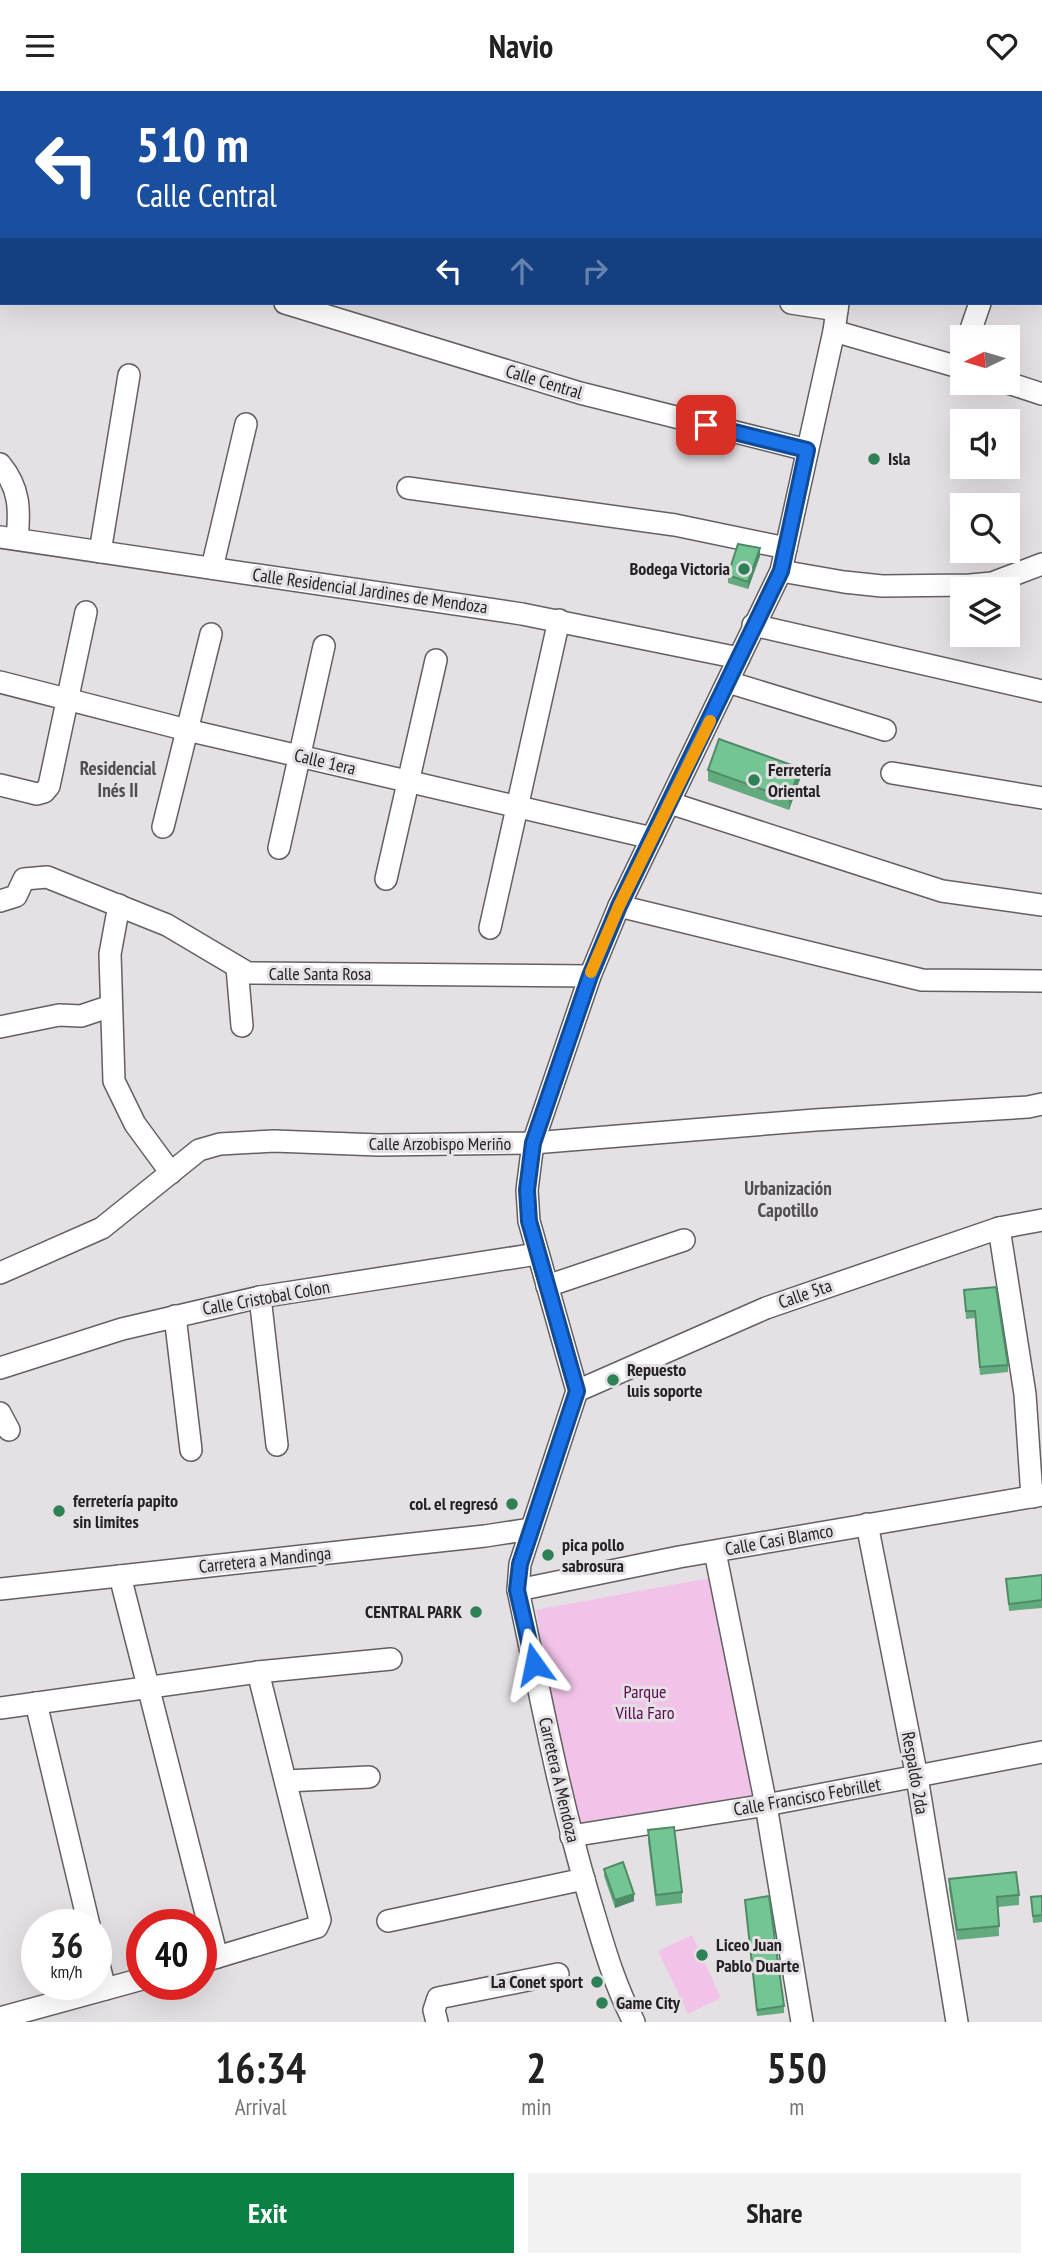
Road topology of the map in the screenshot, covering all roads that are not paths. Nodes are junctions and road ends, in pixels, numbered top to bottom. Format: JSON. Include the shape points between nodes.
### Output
{"nodes":[{"id":1,"x":292,"y":305,"type":"edge"},
{"id":2,"x":798,"y":305,"type":"edge"},
{"id":3,"x":979,"y":305,"type":"edge"},
{"id":4,"x":836,"y":315,"type":"edge"},
{"id":5,"x":972,"y":325,"type":"edge"},
{"id":6,"x":950,"y":359,"type":"edge"},
{"id":7,"x":129,"y":375,"type":"dead end"},
{"id":8,"x":1020,"y":387,"type":"edge"},
{"id":9,"x":1042,"y":394,"type":"edge"},
{"id":10,"x":246,"y":424,"type":"dead end"},
{"id":11,"x":807,"y":450,"type":"junction"},
{"id":12,"x":0,"y":464,"type":"edge"},
{"id":13,"x":408,"y":488,"type":"dead end"},
{"id":14,"x":8,"y":538,"type":"edge"},
{"id":15,"x":786,"y":548,"type":"junction"},
{"id":16,"x":100,"y":552,"type":"junction"},
{"id":17,"x":1042,"y":564,"type":"edge"},
{"id":18,"x":212,"y":568,"type":"junction"},
{"id":19,"x":781,"y":571,"type":"junction"},
{"id":20,"x":86,"y":612,"type":"dead end"},
{"id":21,"x":559,"y":620,"type":"junction"},
{"id":22,"x":753,"y":625,"type":"junction"},
{"id":23,"x":211,"y":634,"type":"dead end"},
{"id":24,"x":324,"y":646,"type":"dead end"},
{"id":25,"x":739,"y":658,"type":"junction"},
{"id":26,"x":436,"y":660,"type":"dead end"},
{"id":27,"x":0,"y":682,"type":"edge"},
{"id":28,"x":728,"y":682,"type":"junction"},
{"id":29,"x":1042,"y":691,"type":"edge"},
{"id":30,"x":69,"y":698,"type":"junction"},
{"id":31,"x":187,"y":730,"type":"junction"},
{"id":32,"x":885,"y":730,"type":"dead end"},
{"id":33,"x":300,"y":756,"type":"junction"},
{"id":34,"x":892,"y":773,"type":"dead end"},
{"id":35,"x":409,"y":781,"type":"junction"},
{"id":36,"x":0,"y":785,"type":"edge"},
{"id":37,"x":1042,"y":798,"type":"edge"},
{"id":38,"x":670,"y":803,"type":"junction"},
{"id":39,"x":518,"y":806,"type":"junction"},
{"id":40,"x":163,"y":827,"type":"dead end"},
{"id":41,"x":652,"y":838,"type":"junction"},
{"id":42,"x":279,"y":848,"type":"dead end"},
{"id":43,"x":387,"y":879,"type":"dead end"},
{"id":44,"x":0,"y":901,"type":"edge"},
{"id":45,"x":119,"y":905,"type":"junction"},
{"id":46,"x":1042,"y":905,"type":"edge"},
{"id":47,"x":619,"y":906,"type":"junction"},
{"id":48,"x":489,"y":928,"type":"dead end"},
{"id":49,"x":237,"y":967,"type":"junction"},
{"id":50,"x":590,"y":976,"type":"junction"},
{"id":51,"x":1042,"y":981,"type":"edge"},
{"id":52,"x":111,"y":1006,"type":"junction"},
{"id":53,"x":243,"y":1026,"type":"dead end"},
{"id":54,"x":0,"y":1027,"type":"edge"},
{"id":55,"x":1042,"y":1104,"type":"edge"},
{"id":56,"x":533,"y":1143,"type":"junction"},
{"id":57,"x":171,"y":1173,"type":"junction"},
{"id":58,"x":1042,"y":1220,"type":"edge"},
{"id":59,"x":999,"y":1228,"type":"junction"},
{"id":60,"x":684,"y":1240,"type":"dead end"},
{"id":61,"x":537,"y":1254,"type":"junction"},
{"id":62,"x":0,"y":1273,"type":"edge"},
{"id":63,"x":547,"y":1286,"type":"junction"},
{"id":64,"x":260,"y":1297,"type":"junction"},
{"id":65,"x":175,"y":1316,"type":"junction"},
{"id":66,"x":0,"y":1369,"type":"edge"},
{"id":67,"x":577,"y":1391,"type":"junction"},
{"id":68,"x":277,"y":1445,"type":"dead end"},
{"id":69,"x":191,"y":1450,"type":"dead end"},
{"id":70,"x":1037,"y":1496,"type":"edge"},
{"id":71,"x":867,"y":1524,"type":"junction"},
{"id":72,"x":531,"y":1528,"type":"junction"},
{"id":73,"x":715,"y":1552,"type":"junction"},
{"id":74,"x":120,"y":1576,"type":"junction"},
{"id":75,"x":0,"y":1589,"type":"edge"},
{"id":76,"x":517,"y":1590,"type":"junction"},
{"id":77,"x":391,"y":1659,"type":"dead end"},
{"id":78,"x":258,"y":1672,"type":"junction"},
{"id":79,"x":148,"y":1686,"type":"junction"},
{"id":80,"x":36,"y":1703,"type":"junction"},
{"id":81,"x":0,"y":1708,"type":"edge"},
{"id":82,"x":1042,"y":1752,"type":"edge"},
{"id":83,"x":369,"y":1777,"type":"dead end"},
{"id":84,"x":917,"y":1777,"type":"junction"},
{"id":85,"x":286,"y":1781,"type":"junction"},
{"id":86,"x":765,"y":1805,"type":"junction"},
{"id":87,"x":571,"y":1836,"type":"junction"},
{"id":88,"x":584,"y":1879,"type":"junction"},
{"id":89,"x":85,"y":1909,"type":"edge"},
{"id":90,"x":198,"y":1909,"type":"edge"},
{"id":91,"x":388,"y":1921,"type":"dead end"},
{"id":92,"x":217,"y":1958,"type":"edge"},
{"id":93,"x":558,"y":1974,"type":"dead end"},
{"id":94,"x":65,"y":2000,"type":"edge"},
{"id":95,"x":0,"y":2018,"type":"edge"},
{"id":96,"x":437,"y":2022,"type":"edge"},
{"id":97,"x":634,"y":2022,"type":"edge"},
{"id":98,"x":802,"y":2022,"type":"edge"},
{"id":99,"x":957,"y":2022,"type":"edge"}],
"edges":[{"from":1,"to":11,"type":"street","name":"Calle Central","via":[[580,393]]},
{"from":2,"to":4,"type":"street"},
{"from":3,"to":5,"type":"street"},
{"from":4,"to":6,"type":"street"},
{"from":4,"to":11,"type":"street"},
{"from":7,"to":16,"type":"street"},
{"from":8,"to":9,"type":"street"},
{"from":10,"to":18,"type":"street"},
{"from":11,"to":15,"type":"street"},
{"from":12,"to":14,"type":"street","via":[[18,496],[19,518]]},
{"from":13,"to":15,"type":"street","via":[[675,524]]},
{"from":14,"to":16,"type":"street","name":"Calle Residencial Jardines de Mendoza"},
{"from":15,"to":19,"type":"street"},
{"from":16,"to":18,"type":"street","name":"Calle Residencial Jardines de Mendoza"},
{"from":17,"to":19,"type":"street","via":[[992,583],[970,585],[882,586]]},
{"from":18,"to":21,"type":"street","name":"Calle Residencial Jardines de Mendoza"},
{"from":19,"to":22,"type":"street"},
{"from":20,"to":30,"type":"street"},
{"from":21,"to":25,"type":"street","name":"Calle Residencial Jardines de Mendoza"},
{"from":21,"to":39,"type":"street"},
{"from":22,"to":25,"type":"street"},
{"from":22,"to":29,"type":"street"},
{"from":23,"to":31,"type":"street"},
{"from":24,"to":33,"type":"street"},
{"from":25,"to":28,"type":"street"},
{"from":26,"to":35,"type":"street"},
{"from":27,"to":30,"type":"street","name":"Calle 1era"},
{"from":28,"to":32,"type":"street"},
{"from":28,"to":38,"type":"street"},
{"from":30,"to":31,"type":"street","name":"Calle 1era"},
{"from":30,"to":36,"type":"street","via":[[49,786],[37,794]]},
{"from":31,"to":33,"type":"street","name":"Calle 1era"},
{"from":31,"to":40,"type":"street"},
{"from":33,"to":35,"type":"street","name":"Calle 1era"},
{"from":33,"to":42,"type":"street"},
{"from":34,"to":37,"type":"street"},
{"from":35,"to":39,"type":"street","name":"Calle 1era"},
{"from":35,"to":43,"type":"street"},
{"from":38,"to":41,"type":"street"},
{"from":38,"to":46,"type":"street","via":[[942,891]]},
{"from":39,"to":41,"type":"street","name":"Calle 1era"},
{"from":39,"to":48,"type":"street"},
{"from":41,"to":47,"type":"street"},
{"from":44,"to":45,"type":"street","name":"Calle Santa Rosa","via":[[16,896],[24,879],[38,876]]},
{"from":45,"to":49,"type":"street","name":"Calle Santa Rosa","via":[[167,925]]},
{"from":45,"to":52,"type":"street","via":[[110,954]]},
{"from":47,"to":50,"type":"street"},
{"from":47,"to":51,"type":"street","via":[[922,980]]},
{"from":49,"to":50,"type":"street","name":"Calle Santa Rosa","via":[[248,973]]},
{"from":49,"to":53,"type":"street"},
{"from":50,"to":56,"type":"street"},
{"from":52,"to":54,"type":"street","via":[[81,1016],[59,1015]]},
{"from":52,"to":57,"type":"street","via":[[114,1081],[135,1124]]},
{"from":55,"to":56,"type":"street","name":"Calle Arzobispo Meriño"},
{"from":56,"to":57,"type":"street","name":"Calle Arzobispo Meriño","via":[[242,1142],[199,1150]]},
{"from":56,"to":61,"type":"street","via":[[527,1190]]},
{"from":57,"to":62,"type":"street","name":"Calle Arzobispo Meriño","via":[[102,1228]]},
{"from":58,"to":59,"type":"street","name":"Calle 5ta"},
{"from":59,"to":67,"type":"street","name":"Calle 5ta","via":[[766,1308]]},
{"from":59,"to":70,"type":"street"},
{"from":60,"to":63,"type":"street"},
{"from":61,"to":63,"type":"street"},
{"from":61,"to":64,"type":"street","name":"Calle Cristobal Colon"},
{"from":63,"to":67,"type":"street"},
{"from":64,"to":65,"type":"street","name":"Calle Cristobal Colon"},
{"from":64,"to":68,"type":"street"},
{"from":65,"to":66,"type":"street","name":"Calle Cristobal Colon"},
{"from":65,"to":69,"type":"street"},
{"from":67,"to":72,"type":"street","name":"Carretera A Mendoza"},
{"from":70,"to":71,"type":"street","name":"Calle Casi Blamco"},
{"from":71,"to":73,"type":"street","name":"Calle Casi Blamco"},
{"from":71,"to":84,"type":"street","name":"Respaldo 2da"},
{"from":72,"to":74,"type":"street","name":"Carretera a Mandinga"},
{"from":72,"to":76,"type":"street","name":"Carretera A Mendoza"},
{"from":73,"to":76,"type":"street","name":"Calle Casi Blamco"},
{"from":73,"to":86,"type":"street"},
{"from":74,"to":75,"type":"street","name":"Carretera a Mandinga"},
{"from":74,"to":79,"type":"street"},
{"from":76,"to":87,"type":"street","name":"Carretera A Mendoza"},
{"from":77,"to":78,"type":"street"},
{"from":78,"to":79,"type":"street"},
{"from":78,"to":85,"type":"street"},
{"from":79,"to":80,"type":"street"},
{"from":79,"to":90,"type":"street"},
{"from":80,"to":81,"type":"street"},
{"from":80,"to":89,"type":"street"},
{"from":82,"to":84,"type":"street","name":"Calle Francisco Febrillet"},
{"from":83,"to":85,"type":"street"},
{"from":84,"to":86,"type":"street","name":"Calle Francisco Febrillet"},
{"from":84,"to":99,"type":"street","name":"Respaldo 2da"},
{"from":85,"to":92,"type":"street","via":[[319,1924]]},
{"from":86,"to":87,"type":"street","name":"Calle Francisco Febrillet"},
{"from":86,"to":98,"type":"street"},
{"from":87,"to":88,"type":"street","name":"Carretera A Mendoza"},
{"from":88,"to":91,"type":"street"},
{"from":88,"to":97,"type":"street","name":"Carretera A Mendoza","via":[[608,1963]]},
{"from":93,"to":96,"type":"street","via":[[438,1998]]},
{"from":94,"to":95,"type":"street"}]}
